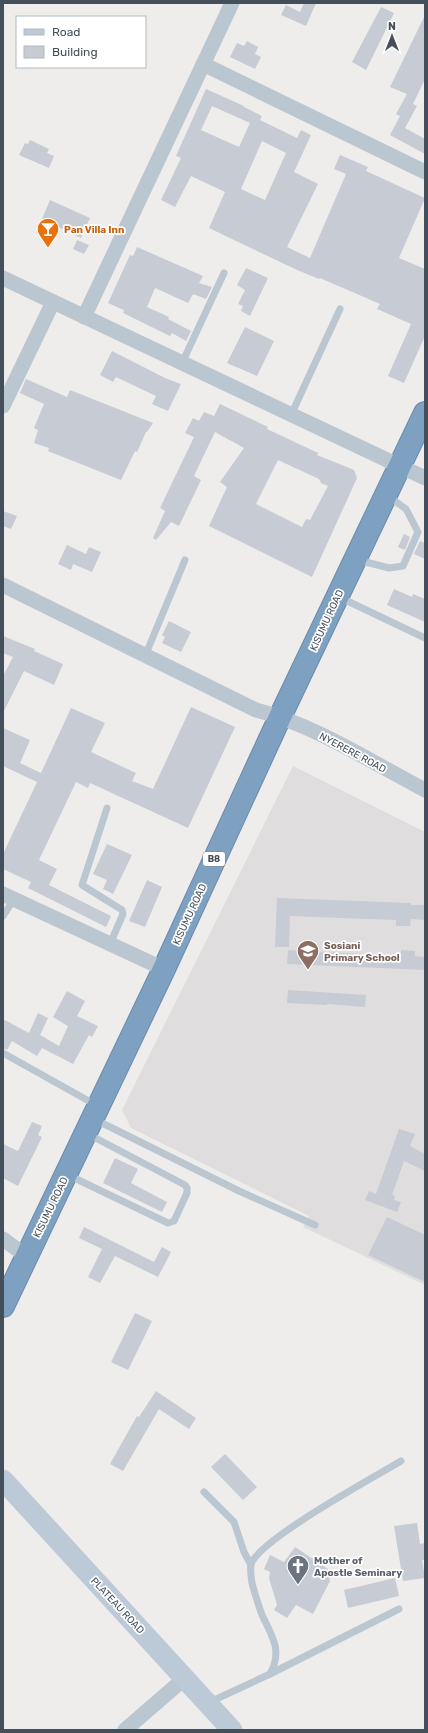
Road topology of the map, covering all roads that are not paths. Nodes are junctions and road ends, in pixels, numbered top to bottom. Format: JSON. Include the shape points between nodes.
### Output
{"nodes":[{"id":1,"x":232,"y":3,"type":"edge"},
{"id":2,"x":203,"y":64,"type":"junction"},
{"id":3,"x":425,"y":172,"type":"edge"},
{"id":4,"x":224,"y":273,"type":"dead end"},
{"id":5,"x":3,"y":278,"type":"edge"},
{"id":6,"x":53,"y":302,"type":"junction"},
{"id":7,"x":340,"y":309,"type":"dead end"},
{"id":8,"x":84,"y":317,"type":"junction"},
{"id":9,"x":182,"y":364,"type":"junction"},
{"id":10,"x":3,"y":406,"type":"edge"},
{"id":11,"x":425,"y":413,"type":"edge"},
{"id":12,"x":291,"y":415,"type":"junction"},
{"id":13,"x":399,"y":467,"type":"junction"},
{"id":14,"x":425,"y":478,"type":"edge"},
{"id":15,"x":386,"y":494,"type":"junction"},
{"id":16,"x":355,"y":559,"type":"junction"},
{"id":17,"x":185,"y":560,"type":"dead end"},
{"id":18,"x":3,"y":585,"type":"edge"},
{"id":19,"x":337,"y":596,"type":"junction"},
{"id":20,"x":425,"y":638,"type":"edge"},
{"id":21,"x":145,"y":656,"type":"junction"},
{"id":22,"x":280,"y":717,"type":"junction"},
{"id":23,"x":425,"y":790,"type":"edge"},
{"id":24,"x":106,"y":808,"type":"dead end"},
{"id":25,"x":8,"y":896,"type":"edge"},
{"id":26,"x":3,"y":916,"type":"edge"},
{"id":27,"x":110,"y":944,"type":"junction"},
{"id":28,"x":164,"y":969,"type":"junction"},
{"id":29,"x":3,"y":1053,"type":"edge"},
{"id":30,"x":92,"y":1119,"type":"junction"},
{"id":31,"x":66,"y":1174,"type":"junction"},
{"id":32,"x":315,"y":1225,"type":"dead end"},
{"id":33,"x":3,"y":1239,"type":"edge"},
{"id":34,"x":26,"y":1256,"type":"junction"},
{"id":35,"x":3,"y":1306,"type":"edge"},
{"id":36,"x":401,"y":1461,"type":"dead end"},
{"id":37,"x":3,"y":1480,"type":"edge"},
{"id":38,"x":204,"y":1492,"type":"dead end"},
{"id":39,"x":251,"y":1565,"type":"junction"},
{"id":40,"x":399,"y":1609,"type":"dead end"},
{"id":41,"x":270,"y":1674,"type":"junction"},
{"id":42,"x":185,"y":1678,"type":"junction"},
{"id":43,"x":208,"y":1703,"type":"junction"},
{"id":44,"x":125,"y":1730,"type":"edge"},
{"id":45,"x":232,"y":1730,"type":"edge"}],
"edges":[{"from":1,"to":2,"type":"street"},
{"from":2,"to":3,"type":"street"},
{"from":2,"to":8,"type":"street"},
{"from":4,"to":9,"type":"lane"},
{"from":5,"to":6,"type":"street"},
{"from":6,"to":8,"type":"street"},
{"from":6,"to":10,"type":"street"},
{"from":7,"to":12,"type":"lane"},
{"from":8,"to":9,"type":"street"},
{"from":9,"to":12,"type":"street"},
{"from":11,"to":13,"type":"highway","name":"KISUMU ROAD","number":"B8"},
{"from":12,"to":13,"type":"street"},
{"from":13,"to":14,"type":"street"},
{"from":13,"to":15,"type":"highway","name":"KISUMU ROAD","number":"B8"},
{"from":15,"to":16,"type":"highway","name":"KISUMU ROAD","number":"B8"},
{"from":15,"to":16,"type":"lane","via":[[406,509],[418,532],[403,566],[389,568]]},
{"from":16,"to":19,"type":"highway","name":"KISUMU ROAD","number":"B8"},
{"from":17,"to":21,"type":"lane"},
{"from":18,"to":21,"type":"street","name":"NYERERE ROAD"},
{"from":19,"to":20,"type":"lane"},
{"from":19,"to":22,"type":"highway","name":"KISUMU ROAD","number":"B8"},
{"from":21,"to":22,"type":"street","name":"NYERERE ROAD","via":[[256,710]]},
{"from":22,"to":23,"type":"street","name":"NYERERE ROAD","via":[[306,727]]},
{"from":22,"to":28,"type":"highway","name":"KISUMU ROAD","number":"B8"},
{"from":24,"to":27,"type":"lane","via":[[82,885],[122,910],[123,914]]},
{"from":25,"to":26,"type":"lane"},
{"from":25,"to":27,"type":"street"},
{"from":27,"to":28,"type":"street"},
{"from":28,"to":30,"type":"highway","name":"KISUMU ROAD","number":"B8"},
{"from":29,"to":30,"type":"lane"},
{"from":30,"to":31,"type":"highway","name":"KISUMU ROAD","number":"B8"},
{"from":30,"to":31,"type":"lane","via":[[187,1188],[174,1221],[168,1223]]},
{"from":30,"to":32,"type":"lane"},
{"from":31,"to":34,"type":"highway","name":"KISUMU ROAD","number":"B8"},
{"from":33,"to":34,"type":"street"},
{"from":34,"to":35,"type":"highway","name":"KISUMU ROAD","number":"B8","via":[[10,1283]]},
{"from":36,"to":39,"type":"lane","via":[[283,1533],[257,1554]]},
{"from":37,"to":42,"type":"street","name":"PLATEAU ROAD"},
{"from":38,"to":39,"type":"lane","via":[[234,1522]]},
{"from":39,"to":41,"type":"lane","via":[[255,1594],[275,1641],[275,1665]]},
{"from":40,"to":41,"type":"lane"},
{"from":41,"to":43,"type":"lane"},
{"from":42,"to":43,"type":"street","name":"PLATEAU ROAD"},
{"from":42,"to":44,"type":"street"},
{"from":43,"to":45,"type":"street","name":"PLATEAU ROAD"}]}
